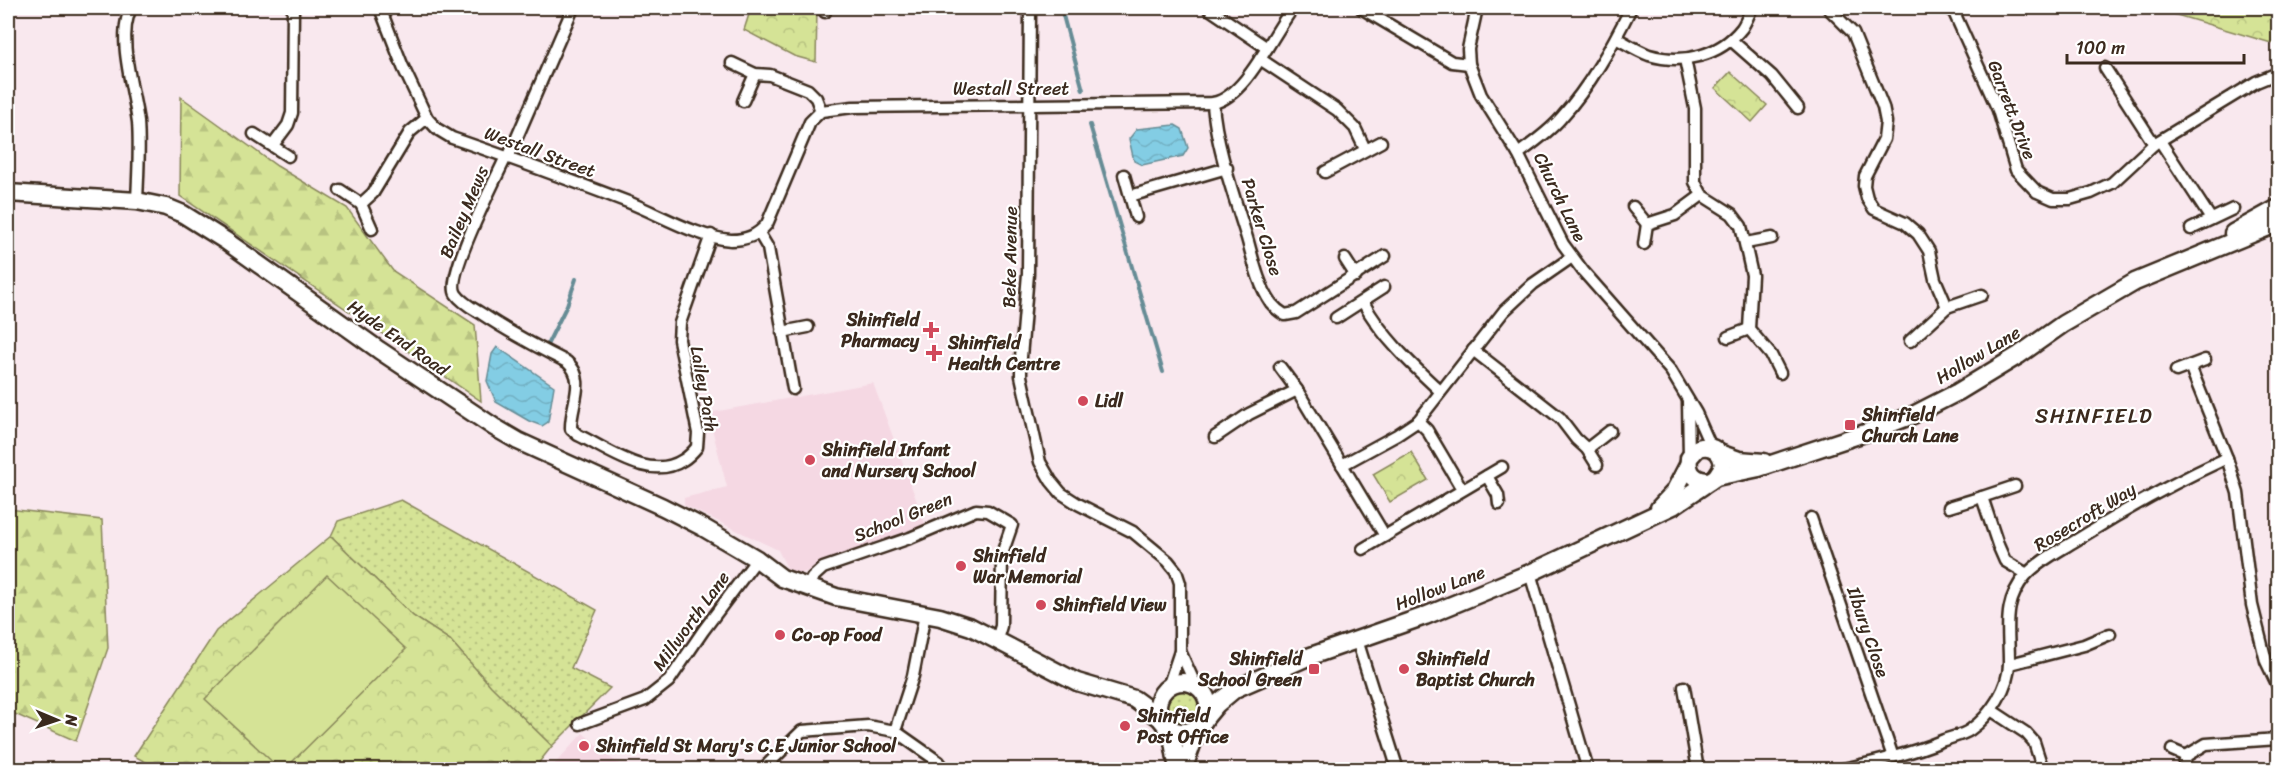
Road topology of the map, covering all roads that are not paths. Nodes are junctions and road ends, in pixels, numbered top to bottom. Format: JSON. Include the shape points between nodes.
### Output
{"nodes":[{"id":1,"x":131,"y":8,"type":"edge"},
{"id":2,"x":293,"y":8,"type":"edge"},
{"id":3,"x":380,"y":8,"type":"edge"},
{"id":4,"x":573,"y":8,"type":"edge"},
{"id":5,"x":1030,"y":8,"type":"edge"},
{"id":6,"x":1208,"y":8,"type":"edge"},
{"id":7,"x":1293,"y":8,"type":"edge"},
{"id":8,"x":1361,"y":8,"type":"edge"},
{"id":9,"x":1477,"y":8,"type":"edge"},
{"id":10,"x":1631,"y":8,"type":"edge"},
{"id":11,"x":1752,"y":8,"type":"edge"},
{"id":12,"x":1828,"y":8,"type":"edge"},
{"id":13,"x":1952,"y":8,"type":"edge"},
{"id":14,"x":1616,"y":38,"type":"junction"},
{"id":15,"x":1731,"y":40,"type":"junction"},
{"id":16,"x":1267,"y":48,"type":"junction"},
{"id":17,"x":1260,"y":59,"type":"junction"},
{"id":18,"x":1685,"y":59,"type":"junction"},
{"id":19,"x":732,"y":63,"type":"dead end"},
{"id":20,"x":1469,"y":64,"type":"junction"},
{"id":21,"x":2105,"y":68,"type":"dead end"},
{"id":22,"x":2278,"y":73,"type":"edge"},
{"id":23,"x":755,"y":74,"type":"junction"},
{"id":24,"x":743,"y":101,"type":"dead end"},
{"id":25,"x":1213,"y":103,"type":"junction"},
{"id":26,"x":1028,"y":105,"type":"junction"},
{"id":27,"x":1798,"y":108,"type":"dead end"},
{"id":28,"x":821,"y":111,"type":"junction"},
{"id":29,"x":427,"y":118,"type":"junction"},
{"id":30,"x":254,"y":134,"type":"dead end"},
{"id":31,"x":1381,"y":142,"type":"dead end"},
{"id":32,"x":2157,"y":143,"type":"junction"},
{"id":33,"x":273,"y":145,"type":"junction"},
{"id":34,"x":1365,"y":149,"type":"junction"},
{"id":35,"x":1518,"y":154,"type":"junction"},
{"id":36,"x":288,"y":156,"type":"dead end"},
{"id":37,"x":507,"y":157,"type":"junction"},
{"id":38,"x":1227,"y":168,"type":"junction"},
{"id":39,"x":1325,"y":172,"type":"dead end"},
{"id":40,"x":1124,"y":176,"type":"dead end"},
{"id":41,"x":340,"y":190,"type":"dead end"},
{"id":42,"x":8,"y":193,"type":"edge"},
{"id":43,"x":1702,"y":195,"type":"junction"},
{"id":44,"x":1130,"y":196,"type":"junction"},
{"id":45,"x":137,"y":201,"type":"junction"},
{"id":46,"x":361,"y":204,"type":"junction"},
{"id":47,"x":1633,"y":207,"type":"dead end"},
{"id":48,"x":2278,"y":208,"type":"edge"},
{"id":49,"x":2233,"y":209,"type":"dead end"},
{"id":50,"x":1136,"y":217,"type":"dead end"},
{"id":51,"x":2211,"y":219,"type":"junction"},
{"id":52,"x":2278,"y":223,"type":"edge"},
{"id":53,"x":1647,"y":225,"type":"junction"},
{"id":54,"x":372,"y":229,"type":"dead end"},
{"id":55,"x":2192,"y":229,"type":"dead end"},
{"id":56,"x":759,"y":233,"type":"junction"},
{"id":57,"x":711,"y":235,"type":"junction"},
{"id":58,"x":1772,"y":238,"type":"dead end"},
{"id":59,"x":1644,"y":243,"type":"dead end"},
{"id":60,"x":1746,"y":243,"type":"junction"},
{"id":61,"x":1385,"y":256,"type":"dead end"},
{"id":62,"x":1572,"y":257,"type":"junction"},
{"id":63,"x":2194,"y":257,"type":"junction"},
{"id":64,"x":1345,"y":259,"type":"dead end"},
{"id":65,"x":1356,"y":276,"type":"junction"},
{"id":66,"x":1384,"y":287,"type":"dead end"},
{"id":67,"x":1982,"y":295,"type":"dead end"},
{"id":68,"x":1363,"y":302,"type":"junction"},
{"id":69,"x":1947,"y":307,"type":"junction"},
{"id":70,"x":1336,"y":318,"type":"dead end"},
{"id":71,"x":808,"y":327,"type":"dead end"},
{"id":72,"x":1749,"y":329,"type":"junction"},
{"id":73,"x":782,"y":332,"type":"junction"},
{"id":74,"x":1728,"y":337,"type":"dead end"},
{"id":75,"x":1910,"y":341,"type":"dead end"},
{"id":76,"x":1473,"y":350,"type":"junction"},
{"id":77,"x":2205,"y":360,"type":"dead end"},
{"id":78,"x":567,"y":362,"type":"joint"},
{"id":79,"x":2190,"y":366,"type":"junction"},
{"id":80,"x":1280,"y":368,"type":"dead end"},
{"id":81,"x":2176,"y":372,"type":"dead end"},
{"id":82,"x":1780,"y":373,"type":"dead end"},
{"id":83,"x":793,"y":389,"type":"dead end"},
{"id":84,"x":1297,"y":390,"type":"junction"},
{"id":85,"x":1440,"y":391,"type":"junction"},
{"id":86,"x":1688,"y":398,"type":"junction"},
{"id":87,"x":1418,"y":421,"type":"junction"},
{"id":88,"x":1610,"y":431,"type":"dead end"},
{"id":89,"x":1215,"y":437,"type":"dead end"},
{"id":90,"x":1587,"y":449,"type":"junction"},
{"id":91,"x":1715,"y":450,"type":"junction"},
{"id":92,"x":2227,"y":458,"type":"junction"},
{"id":93,"x":1688,"y":461,"type":"junction"},
{"id":94,"x":1771,"y":463,"type":"junction"},
{"id":95,"x":1342,"y":465,"type":"junction"},
{"id":96,"x":1597,"y":465,"type":"dead end"},
{"id":97,"x":1502,"y":467,"type":"dead end"},
{"id":98,"x":1487,"y":476,"type":"junction"},
{"id":99,"x":1713,"y":479,"type":"junction"},
{"id":100,"x":2015,"y":486,"type":"dead end"},
{"id":101,"x":1462,"y":489,"type":"junction"},
{"id":102,"x":1982,"y":497,"type":"junction"},
{"id":103,"x":1499,"y":504,"type":"dead end"},
{"id":104,"x":1949,"y":507,"type":"dead end"},
{"id":105,"x":1655,"y":513,"type":"junction"},
{"id":106,"x":1811,"y":518,"type":"dead end"},
{"id":107,"x":1385,"y":536,"type":"junction"},
{"id":108,"x":1363,"y":549,"type":"dead end"},
{"id":109,"x":758,"y":559,"type":"junction"},
{"id":110,"x":1530,"y":573,"type":"junction"},
{"id":111,"x":2027,"y":574,"type":"junction"},
{"id":112,"x":807,"y":588,"type":"junction"},
{"id":113,"x":925,"y":614,"type":"junction"},
{"id":114,"x":2110,"y":634,"type":"dead end"},
{"id":115,"x":997,"y":639,"type":"junction"},
{"id":116,"x":1357,"y":640,"type":"junction"},
{"id":117,"x":1180,"y":651,"type":"junction"},
{"id":118,"x":2010,"y":664,"type":"junction"},
{"id":119,"x":2278,"y":686,"type":"edge"},
{"id":120,"x":1198,"y":687,"type":"junction"},
{"id":121,"x":1684,"y":687,"type":"dead end"},
{"id":122,"x":1235,"y":689,"type":"junction"},
{"id":123,"x":1165,"y":690,"type":"junction"},
{"id":124,"x":1134,"y":699,"type":"junction"},
{"id":125,"x":1991,"y":710,"type":"junction"},
{"id":126,"x":1203,"y":722,"type":"junction"},
{"id":127,"x":580,"y":724,"type":"dead end"},
{"id":128,"x":1166,"y":724,"type":"junction"},
{"id":129,"x":895,"y":730,"type":"junction"},
{"id":130,"x":2278,"y":739,"type":"edge"},
{"id":131,"x":2172,"y":750,"type":"dead end"},
{"id":132,"x":2186,"y":756,"type":"junction"},
{"id":133,"x":1893,"y":757,"type":"junction"},
{"id":134,"x":765,"y":770,"type":"edge"},
{"id":135,"x":945,"y":770,"type":"edge"},
{"id":136,"x":1178,"y":770,"type":"edge"},
{"id":137,"x":1183,"y":770,"type":"edge"},
{"id":138,"x":1398,"y":770,"type":"edge"},
{"id":139,"x":1588,"y":770,"type":"edge"},
{"id":140,"x":1698,"y":770,"type":"edge"},
{"id":141,"x":1839,"y":770,"type":"edge"},
{"id":142,"x":2043,"y":770,"type":"edge"},
{"id":143,"x":2183,"y":770,"type":"edge"}],
"edges":[{"from":1,"to":45,"type":"street","via":[[125,33],[138,124]]},
{"from":2,"to":33,"type":"street","via":[[292,113]]},
{"from":3,"to":29,"type":"street","name":"Westall Street"},
{"from":4,"to":37,"type":"street"},
{"from":5,"to":26,"type":"street","name":"Beke Avenue"},
{"from":6,"to":16,"type":"street"},
{"from":7,"to":16,"type":"street"},
{"from":8,"to":20,"type":"street","via":[[1452,62]]},
{"from":9,"to":20,"type":"street","via":[[1469,35]]},
{"from":10,"to":14,"type":"street","name":"Church Lane"},
{"from":11,"to":15,"type":"street"},
{"from":12,"to":69,"type":"street","via":[[1852,33],[1883,107],[1884,139],[1865,176],[1867,198],[1874,208],[1918,234],[1929,251]]},
{"from":13,"to":32,"type":"street","name":"Garrett Drive","via":[[1998,110],[2016,170],[2037,192],[2053,199],[2091,193],[2123,175]]},
{"from":14,"to":18,"type":"street","via":[[1647,54]]},
{"from":14,"to":35,"type":"street","name":"Church Lane","via":[[1561,118]]},
{"from":15,"to":18,"type":"street","via":[[1708,53]]},
{"from":15,"to":27,"type":"street","via":[[1772,76]]},
{"from":16,"to":17,"type":"street"},
{"from":17,"to":25,"type":"street","via":[[1232,94]]},
{"from":17,"to":34,"type":"street","via":[[1337,110],[1355,128]]},
{"from":18,"to":43,"type":"street","via":[[1695,108],[1695,182]]},
{"from":19,"to":23,"type":"street"},
{"from":20,"to":35,"type":"street","via":[[1481,95]]},
{"from":21,"to":32,"type":"street"},
{"from":22,"to":32,"type":"street","name":"Garrett Drive","via":[[2256,82]]},
{"from":23,"to":24,"type":"street"},
{"from":23,"to":28,"type":"street","via":[[770,75],[808,90]]},
{"from":25,"to":26,"type":"street","name":"Westall Street"},
{"from":25,"to":38,"type":"street","name":"Parker Close"},
{"from":26,"to":28,"type":"street","name":"Westall Street"},
{"from":26,"to":117,"type":"street","name":"Beke Avenue","via":[[1028,263],[1021,376],[1040,462],[1060,493],[1133,532],[1176,571],[1180,584]]},
{"from":28,"to":56,"type":"street","via":[[810,122]]},
{"from":29,"to":37,"type":"street","name":"Westall Street","via":[[452,138]]},
{"from":29,"to":46,"type":"street","via":[[410,132]]},
{"from":30,"to":33,"type":"street"},
{"from":31,"to":34,"type":"street"},
{"from":32,"to":51,"type":"street"},
{"from":33,"to":36,"type":"street"},
{"from":34,"to":39,"type":"street"},
{"from":35,"to":62,"type":"street","name":"Church Lane"},
{"from":37,"to":57,"type":"street","name":"Westall Street"},
{"from":37,"to":78,"type":"street","name":"Bailey Mews","via":[[464,247],[455,294],[511,333]]},
{"from":38,"to":44,"type":"street","name":"Parker Close"},
{"from":38,"to":65,"type":"street","name":"Parker Close","via":[[1258,277],[1278,310],[1285,315],[1296,313]]},
{"from":40,"to":44,"type":"street"},
{"from":41,"to":46,"type":"street"},
{"from":42,"to":45,"type":"main road","name":"Hyde End Road"},
{"from":43,"to":53,"type":"street","via":[[1675,215]]},
{"from":43,"to":60,"type":"street","via":[[1732,214]]},
{"from":44,"to":50,"type":"street"},
{"from":45,"to":109,"type":"main road","name":"Hyde End Road","via":[[166,207],[207,228],[518,441],[663,507]]},
{"from":46,"to":54,"type":"street"},
{"from":47,"to":53,"type":"street"},
{"from":48,"to":63,"type":"main road","name":"Hollow Lane"},
{"from":49,"to":51,"type":"street"},
{"from":51,"to":55,"type":"street"},
{"from":52,"to":63,"type":"main road","name":"Hollow Lane"},
{"from":53,"to":59,"type":"street"},
{"from":56,"to":57,"type":"street","name":"Westall Street","via":[[729,240]]},
{"from":56,"to":73,"type":"street","via":[[768,248]]},
{"from":57,"to":78,"type":"street","name":"Lailey Path","via":[[680,323],[679,340],[698,433],[697,447],[683,461],[643,467],[578,435],[571,429],[570,421],[578,380]]},
{"from":58,"to":60,"type":"street"},
{"from":60,"to":72,"type":"street","via":[[1752,275]]},
{"from":61,"to":65,"type":"street","name":"Parker Close"},
{"from":62,"to":76,"type":"street","via":[[1533,284],[1504,311]]},
{"from":62,"to":86,"type":"street","name":"Church Lane","via":[[1662,360]]},
{"from":63,"to":94,"type":"main road","name":"Hollow Lane","via":[[2110,295],[1958,392],[1913,415]]},
{"from":64,"to":65,"type":"street"},
{"from":66,"to":68,"type":"street"},
{"from":67,"to":69,"type":"street"},
{"from":68,"to":70,"type":"street"},
{"from":68,"to":85,"type":"street","via":[[1403,357]]},
{"from":69,"to":75,"type":"street"},
{"from":71,"to":73,"type":"street"},
{"from":72,"to":74,"type":"street"},
{"from":72,"to":82,"type":"street","via":[[1771,355]]},
{"from":73,"to":83,"type":"street"},
{"from":76,"to":85,"type":"street"},
{"from":76,"to":90,"type":"street","via":[[1560,418]]},
{"from":77,"to":79,"type":"street"},
{"from":79,"to":81,"type":"street"},
{"from":79,"to":92,"type":"street"},
{"from":80,"to":84,"type":"street"},
{"from":84,"to":89,"type":"street","via":[[1249,414]]},
{"from":84,"to":95,"type":"street"},
{"from":85,"to":87,"type":"street"},
{"from":86,"to":91,"type":"street","name":"Church Lane"},
{"from":86,"to":93,"type":"street"},
{"from":87,"to":95,"type":"street"},
{"from":87,"to":101,"type":"street"},
{"from":88,"to":90,"type":"street"},
{"from":90,"to":96,"type":"street"},
{"from":91,"to":93,"type":"main road","via":[[1698,448]]},
{"from":91,"to":94,"type":"main road","name":"Hollow Lane","via":[[1738,460]]},
{"from":91,"to":99,"type":"main road","via":[[1722,466]]},
{"from":92,"to":111,"type":"street","name":"Rosecroft Way","via":[[2098,527]]},
{"from":92,"to":119,"type":"street","via":[[2238,492],[2252,605],[2266,661]]},
{"from":93,"to":99,"type":"main road","via":[[1695,478]]},
{"from":93,"to":105,"type":"main road","name":"Hollow Lane","via":[[1674,492]]},
{"from":94,"to":99,"type":"main road","name":"Hollow Lane"},
{"from":95,"to":107,"type":"street"},
{"from":97,"to":98,"type":"street"},
{"from":98,"to":101,"type":"street"},
{"from":98,"to":103,"type":"street"},
{"from":99,"to":105,"type":"main road","name":"Hollow Lane","via":[[1673,506]]},
{"from":100,"to":102,"type":"street"},
{"from":101,"to":107,"type":"street"},
{"from":102,"to":104,"type":"street"},
{"from":102,"to":111,"type":"street","via":[[2005,561]]},
{"from":105,"to":110,"type":"main road","name":"Hollow Lane"},
{"from":106,"to":133,"type":"street","name":"Ilbury Close"},
{"from":107,"to":108,"type":"street"},
{"from":109,"to":112,"type":"main road","via":[[782,578]]},
{"from":109,"to":127,"type":"street","name":"Millworth Lane","via":[[669,681],[645,700]]},
{"from":110,"to":116,"type":"main road","name":"Hollow Lane"},
{"from":110,"to":139,"type":"street"},
{"from":111,"to":118,"type":"street","name":"Rosecroft Way","via":[[2007,615]]},
{"from":112,"to":113,"type":"main road"},
{"from":112,"to":115,"type":"street","name":"School Green","via":[[823,568],[937,528],[968,512],[988,511],[1012,525],[1002,554],[1001,626]]},
{"from":113,"to":115,"type":"main road"},
{"from":113,"to":129,"type":"street","via":[[913,676]]},
{"from":114,"to":118,"type":"street","via":[[2084,645]]},
{"from":115,"to":124,"type":"main road","via":[[1053,672]]},
{"from":116,"to":122,"type":"main road","name":"Hollow Lane"},
{"from":116,"to":138,"type":"street"},
{"from":117,"to":120,"type":"street"},
{"from":117,"to":123,"type":"street"},
{"from":118,"to":125,"type":"street","name":"Rosecroft Way"},
{"from":120,"to":122,"type":"main road","name":"Hollow Lane"},
{"from":120,"to":123,"type":"main road","via":[[1185,682]]},
{"from":120,"to":126,"type":"main road","via":[[1209,706]]},
{"from":121,"to":140,"type":"street"},
{"from":122,"to":126,"type":"main road","name":"Hollow Lane"},
{"from":123,"to":124,"type":"main road"},
{"from":123,"to":128,"type":"main road","via":[[1158,710]]},
{"from":124,"to":128,"type":"main road"},
{"from":125,"to":133,"type":"street","name":"Rosecroft Way","via":[[1969,731]]},
{"from":125,"to":142,"type":"street","via":[[2034,742]]},
{"from":126,"to":128,"type":"main road","via":[[1185,733]]},
{"from":126,"to":137,"type":"main road"},
{"from":128,"to":136,"type":"main road"},
{"from":129,"to":134,"type":"street","via":[[868,726],[802,731]]},
{"from":129,"to":135,"type":"street"},
{"from":130,"to":132,"type":"street","via":[[2206,744]]},
{"from":131,"to":132,"type":"street"},
{"from":132,"to":143,"type":"street"},
{"from":133,"to":141,"type":"street","name":"Rosecroft Way"}]}
